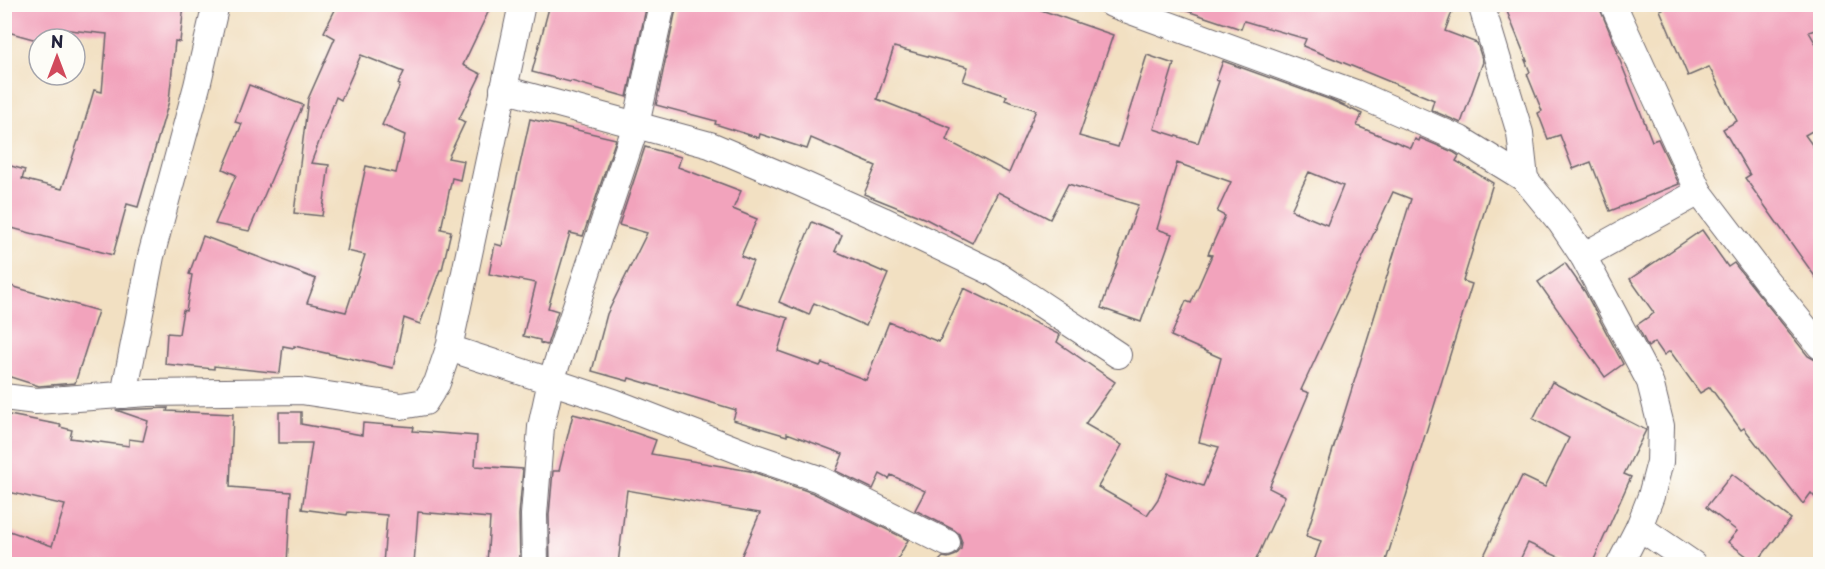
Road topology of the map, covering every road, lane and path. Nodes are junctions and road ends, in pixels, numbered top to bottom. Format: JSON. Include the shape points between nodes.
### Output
{"nodes":[{"id":1,"x":216,"y":4,"type":"edge"},
{"id":2,"x":522,"y":4,"type":"edge"},
{"id":3,"x":662,"y":4,"type":"edge"},
{"id":4,"x":1112,"y":4,"type":"edge"},
{"id":5,"x":1481,"y":4,"type":"edge"},
{"id":6,"x":1613,"y":4,"type":"edge"},
{"id":7,"x":503,"y":89,"type":"junction"},
{"id":8,"x":636,"y":125,"type":"junction"},
{"id":9,"x":1525,"y":179,"type":"junction"},
{"id":10,"x":1699,"y":192,"type":"junction"},
{"id":11,"x":1583,"y":256,"type":"junction"},
{"id":12,"x":1821,"y":346,"type":"edge"},
{"id":13,"x":449,"y":348,"type":"junction"},
{"id":14,"x":1118,"y":355,"type":"dead end"},
{"id":15,"x":551,"y":381,"type":"junction"},
{"id":16,"x":124,"y":395,"type":"junction"},
{"id":17,"x":4,"y":397,"type":"edge"},
{"id":18,"x":1639,"y":527,"type":"junction"},
{"id":19,"x":947,"y":543,"type":"dead end"},
{"id":20,"x":535,"y":564,"type":"edge"},
{"id":21,"x":1620,"y":564,"type":"edge"},
{"id":22,"x":1693,"y":564,"type":"edge"}],
"edges":[{"from":1,"to":16,"type":"street","via":[[151,256]]},
{"from":2,"to":7,"type":"street"},
{"from":3,"to":8,"type":"street"},
{"from":4,"to":9,"type":"street","via":[[1354,93],[1460,140]]},
{"from":5,"to":9,"type":"street","via":[[1520,134]]},
{"from":6,"to":10,"type":"street"},
{"from":7,"to":8,"type":"street"},
{"from":7,"to":13,"type":"street"},
{"from":8,"to":14,"type":"street","via":[[710,145],[994,273]]},
{"from":8,"to":15,"type":"street"},
{"from":9,"to":11,"type":"street"},
{"from":10,"to":11,"type":"street"},
{"from":10,"to":12,"type":"street"},
{"from":11,"to":18,"type":"street","via":[[1650,382],[1661,426],[1660,462]]},
{"from":13,"to":15,"type":"street"},
{"from":13,"to":16,"type":"street","via":[[438,383],[425,402],[401,406],[301,391]]},
{"from":15,"to":19,"type":"street","via":[[819,478]]},
{"from":15,"to":20,"type":"street","via":[[539,449]]},
{"from":16,"to":17,"type":"street","via":[[36,401]]},
{"from":18,"to":21,"type":"street"},
{"from":18,"to":22,"type":"street"}]}
